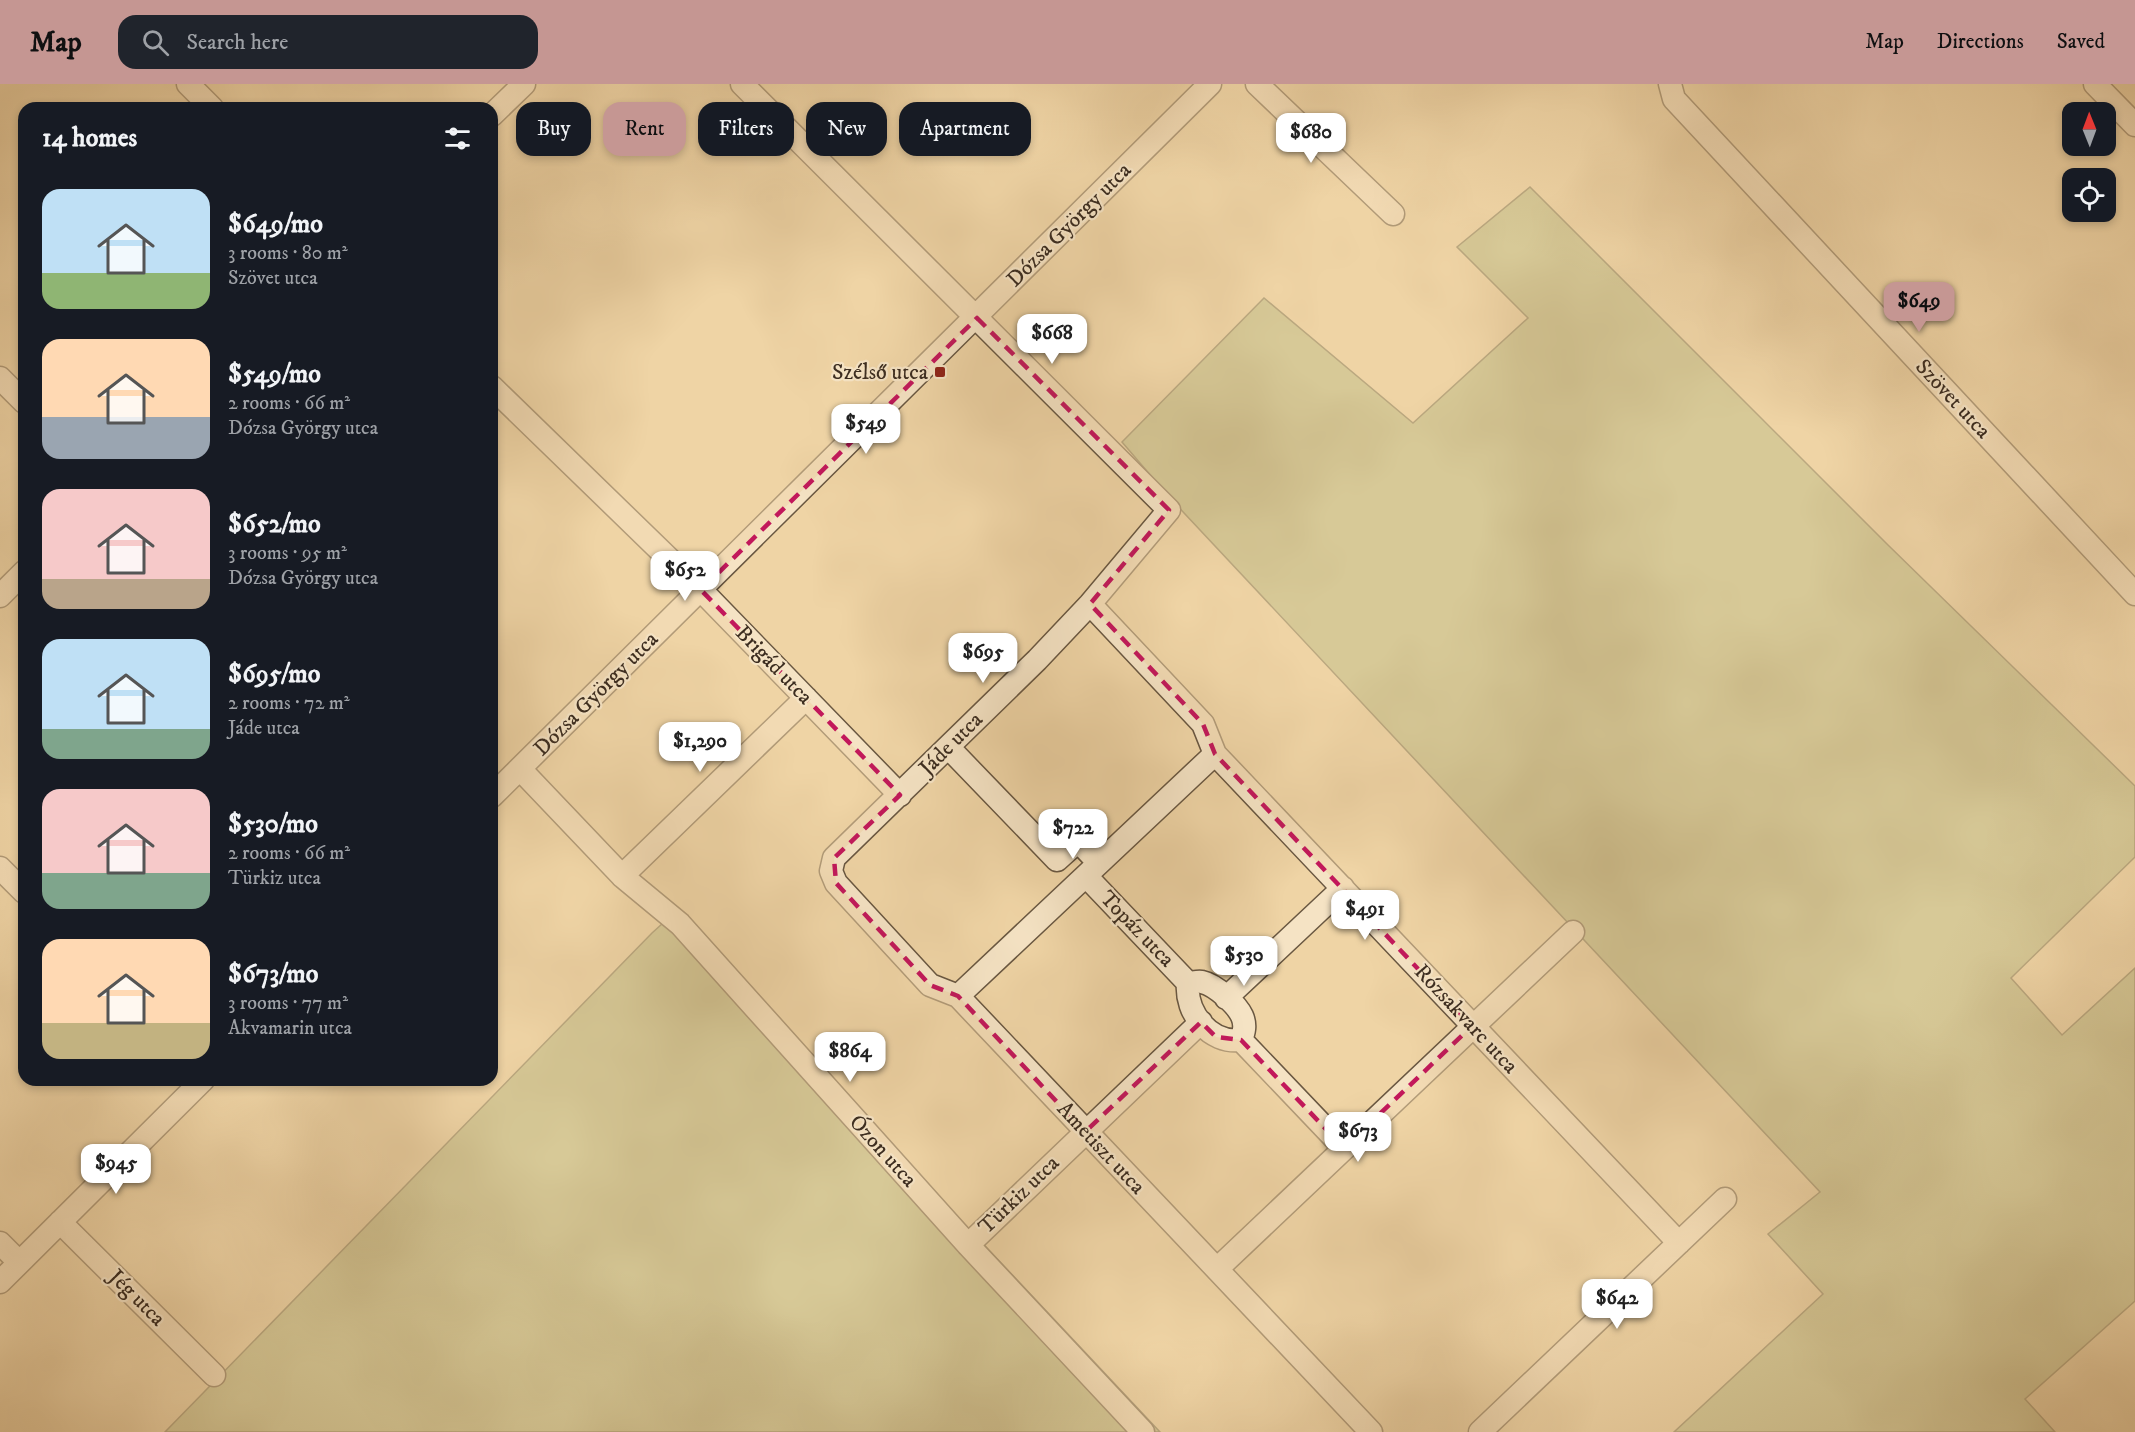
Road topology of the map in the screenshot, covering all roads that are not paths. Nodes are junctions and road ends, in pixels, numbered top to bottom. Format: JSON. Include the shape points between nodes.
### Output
{"nodes":[{"id":1,"x":188,"y":84,"type":"edge"},
{"id":2,"x":524,"y":84,"type":"edge"},
{"id":3,"x":742,"y":84,"type":"edge"},
{"id":4,"x":1210,"y":84,"type":"edge"},
{"id":5,"x":1257,"y":84,"type":"edge"},
{"id":6,"x":2096,"y":84,"type":"edge"},
{"id":7,"x":1672,"y":92,"type":"edge"},
{"id":8,"x":206,"y":102,"type":"edge"},
{"id":9,"x":498,"y":109,"type":"edge"},
{"id":10,"x":2135,"y":125,"type":"edge"},
{"id":11,"x":1393,"y":214,"type":"dead end"},
{"id":12,"x":976,"y":318,"type":"junction"},
{"id":13,"x":0,"y":378,"type":"edge"},
{"id":14,"x":498,"y":393,"type":"edge"},
{"id":15,"x":18,"y":396,"type":"edge"},
{"id":16,"x":18,"y":578,"type":"edge"},
{"id":17,"x":701,"y":590,"type":"junction"},
{"id":18,"x":2135,"y":594,"type":"edge"},
{"id":19,"x":0,"y":596,"type":"edge"},
{"id":20,"x":1090,"y":604,"type":"junction"},
{"id":21,"x":806,"y":698,"type":"junction"},
{"id":22,"x":948,"y":747,"type":"junction"},
{"id":23,"x":1215,"y":754,"type":"junction"},
{"id":24,"x":520,"y":769,"type":"junction"},
{"id":25,"x":498,"y":790,"type":"edge"},
{"id":26,"x":900,"y":795,"type":"junction"},
{"id":27,"x":0,"y":868,"type":"edge"},
{"id":28,"x":1092,"y":869,"type":"junction"},
{"id":29,"x":831,"y":871,"type":"joint"},
{"id":30,"x":622,"y":876,"type":"junction"},
{"id":31,"x":18,"y":886,"type":"edge"},
{"id":32,"x":1343,"y":888,"type":"junction"},
{"id":33,"x":1573,"y":932,"type":"dead end"},
{"id":34,"x":1188,"y":983,"type":"junction"},
{"id":35,"x":958,"y":996,"type":"junction"},
{"id":36,"x":1226,"y":998,"type":"junction"},
{"id":37,"x":1201,"y":1022,"type":"junction"},
{"id":38,"x":1472,"y":1026,"type":"junction"},
{"id":39,"x":1241,"y":1040,"type":"junction"},
{"id":40,"x":197,"y":1086,"type":"edge"},
{"id":41,"x":1085,"y":1132,"type":"junction"},
{"id":42,"x":1344,"y":1148,"type":"junction"},
{"id":43,"x":1725,"y":1199,"type":"dead end"},
{"id":44,"x":60,"y":1222,"type":"junction"},
{"id":45,"x":0,"y":1243,"type":"edge"},
{"id":46,"x":1679,"y":1243,"type":"junction"},
{"id":47,"x":968,"y":1245,"type":"junction"},
{"id":48,"x":20,"y":1262,"type":"junction"},
{"id":49,"x":1217,"y":1269,"type":"junction"},
{"id":50,"x":0,"y":1282,"type":"edge"},
{"id":51,"x":214,"y":1375,"type":"dead end"},
{"id":52,"x":1143,"y":1432,"type":"edge"},
{"id":53,"x":1371,"y":1432,"type":"edge"},
{"id":54,"x":1480,"y":1432,"type":"edge"}],
"edges":[{"from":1,"to":8,"type":"street"},
{"from":2,"to":9,"type":"street"},
{"from":3,"to":12,"type":"street"},
{"from":4,"to":12,"type":"street","name":"Dózsa György utca"},
{"from":5,"to":11,"type":"street"},
{"from":6,"to":10,"type":"street"},
{"from":7,"to":18,"type":"street","name":"Szövet utca"},
{"from":12,"to":17,"type":"street","name":"Dózsa György utca"},
{"from":12,"to":20,"type":"street","name":"Jáde utca","via":[[1169,510]]},
{"from":13,"to":15,"type":"street"},
{"from":14,"to":17,"type":"street","name":"Brigád utca"},
{"from":16,"to":19,"type":"street"},
{"from":17,"to":21,"type":"street","name":"Brigád utca"},
{"from":17,"to":24,"type":"street","name":"Dózsa György utca"},
{"from":20,"to":22,"type":"street","name":"Jáde utca"},
{"from":20,"to":23,"type":"street","name":"Rózsakvarc utca","via":[[1203,724]]},
{"from":21,"to":26,"type":"street","name":"Brigád utca"},
{"from":21,"to":30,"type":"street"},
{"from":22,"to":26,"type":"street","name":"Jáde utca"},
{"from":22,"to":28,"type":"street","name":"Topáz utca","via":[[1057,860],[1078,841]]},
{"from":23,"to":28,"type":"street"},
{"from":23,"to":32,"type":"street","name":"Rózsakvarc utca"},
{"from":24,"to":25,"type":"street","name":"Dózsa György utca"},
{"from":24,"to":30,"type":"street","name":"Ózon utca"},
{"from":26,"to":29,"type":"street","name":"Jáde utca","via":[[834,858]]},
{"from":27,"to":31,"type":"street"},
{"from":28,"to":34,"type":"street","name":"Topáz utca"},
{"from":28,"to":35,"type":"street"},
{"from":29,"to":35,"type":"street","name":"Ametiszt utca","via":[[836,883],[930,985]]},
{"from":30,"to":47,"type":"street","name":"Ózon utca","via":[[680,924]]},
{"from":32,"to":36,"type":"street"},
{"from":32,"to":38,"type":"street","name":"Rózsakvarc utca"},
{"from":33,"to":38,"type":"street"},
{"from":34,"to":36,"type":"street","name":"Topáz utca","via":[[1202,981]]},
{"from":34,"to":37,"type":"street","name":"Topáz utca","via":[[1187,998]]},
{"from":35,"to":41,"type":"street","name":"Ametiszt utca"},
{"from":36,"to":39,"type":"street","name":"Topáz utca","via":[[1242,1015],[1245,1028]]},
{"from":37,"to":39,"type":"street","name":"Topáz utca","via":[[1216,1037],[1228,1042]]},
{"from":37,"to":41,"type":"street","name":"Türkiz utca"},
{"from":38,"to":42,"type":"street"},
{"from":38,"to":46,"type":"street","name":"Rózsakvarc utca"},
{"from":39,"to":42,"type":"street"},
{"from":40,"to":44,"type":"street"},
{"from":41,"to":47,"type":"street","name":"Türkiz utca"},
{"from":41,"to":49,"type":"street","name":"Ametiszt utca"},
{"from":42,"to":49,"type":"street"},
{"from":43,"to":46,"type":"street"},
{"from":44,"to":48,"type":"street"},
{"from":44,"to":51,"type":"street","name":"Jég utca"},
{"from":45,"to":48,"type":"street"},
{"from":46,"to":54,"type":"street"},
{"from":47,"to":52,"type":"street","name":"Ózon utca"},
{"from":48,"to":50,"type":"street"},
{"from":49,"to":53,"type":"street","name":"Ametiszt utca"}]}
